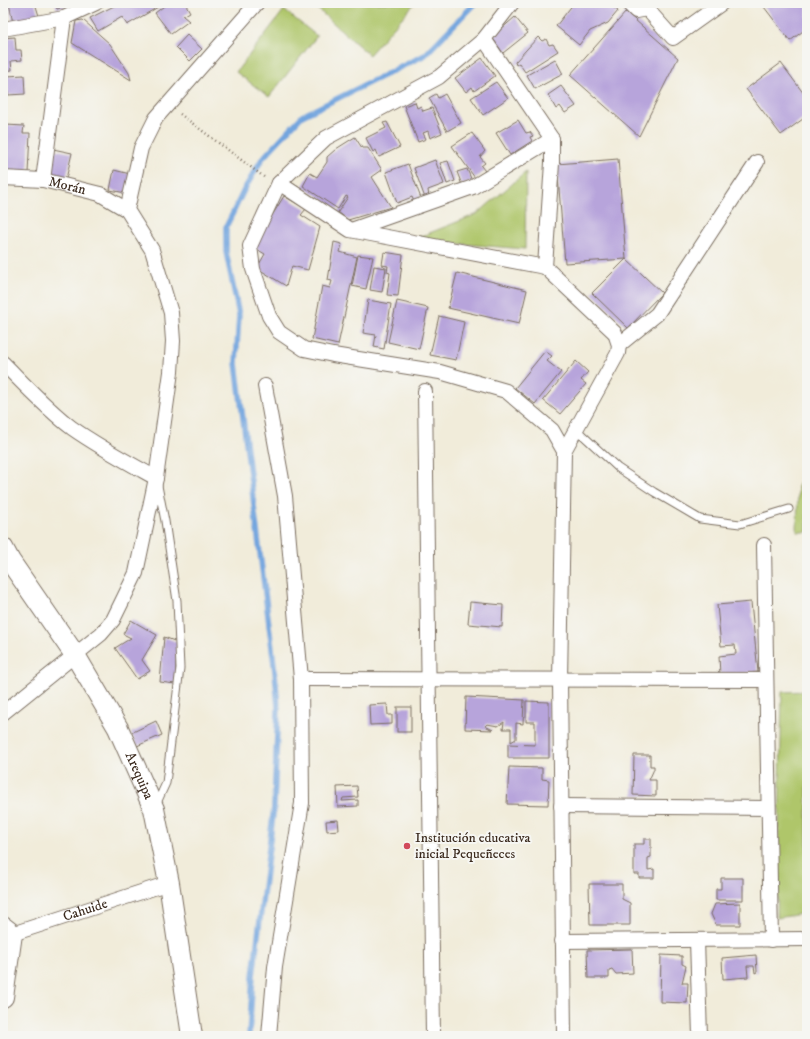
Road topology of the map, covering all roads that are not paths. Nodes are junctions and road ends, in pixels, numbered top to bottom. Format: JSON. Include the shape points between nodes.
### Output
{"nodes":[{"id":1,"x":96,"y":3,"type":"edge"},
{"id":2,"x":257,"y":3,"type":"edge"},
{"id":3,"x":512,"y":3,"type":"edge"},
{"id":4,"x":628,"y":3,"type":"edge"},
{"id":5,"x":722,"y":3,"type":"edge"},
{"id":6,"x":649,"y":6,"type":"edge"},
{"id":7,"x":64,"y":18,"type":"junction"},
{"id":8,"x":3,"y":28,"type":"edge"},
{"id":9,"x":484,"y":39,"type":"junction"},
{"id":10,"x":552,"y":139,"type":"junction"},
{"id":11,"x":757,"y":162,"type":"dead end"},
{"id":12,"x":3,"y":178,"type":"edge"},
{"id":13,"x":43,"y":180,"type":"junction"},
{"id":14,"x":279,"y":184,"type":"junction"},
{"id":15,"x":127,"y":210,"type":"junction"},
{"id":16,"x":350,"y":230,"type":"junction"},
{"id":17,"x":545,"y":267,"type":"junction"},
{"id":18,"x":620,"y":345,"type":"junction"},
{"id":19,"x":3,"y":363,"type":"edge"},
{"id":20,"x":265,"y":386,"type":"dead end"},
{"id":21,"x":425,"y":391,"type":"dead end"},
{"id":22,"x":576,"y":429,"type":"junction"},
{"id":23,"x":564,"y":451,"type":"junction"},
{"id":24,"x":156,"y":478,"type":"junction"},
{"id":25,"x":788,"y":509,"type":"dead end"},
{"id":26,"x":764,"y":545,"type":"dead end"},
{"id":27,"x":3,"y":548,"type":"edge"},
{"id":28,"x":75,"y":655,"type":"junction"},
{"id":29,"x":301,"y":680,"type":"junction"},
{"id":30,"x":560,"y":680,"type":"junction"},
{"id":31,"x":766,"y":680,"type":"junction"},
{"id":32,"x":428,"y":681,"type":"junction"},
{"id":33,"x":3,"y":713,"type":"edge"},
{"id":34,"x":561,"y":806,"type":"junction"},
{"id":35,"x":768,"y":808,"type":"junction"},
{"id":36,"x":154,"y":809,"type":"junction"},
{"id":37,"x":169,"y":883,"type":"junction"},
{"id":38,"x":6,"y":930,"type":"edge"},
{"id":39,"x":807,"y":939,"type":"edge"},
{"id":40,"x":697,"y":940,"type":"junction"},
{"id":41,"x":771,"y":940,"type":"junction"},
{"id":42,"x":562,"y":941,"type":"junction"},
{"id":43,"x":3,"y":997,"type":"edge"},
{"id":44,"x":192,"y":1036,"type":"edge"},
{"id":45,"x":269,"y":1036,"type":"edge"},
{"id":46,"x":433,"y":1036,"type":"edge"},
{"id":47,"x":564,"y":1036,"type":"edge"},
{"id":48,"x":700,"y":1036,"type":"edge"}],
"edges":[{"from":1,"to":7,"type":"street"},
{"from":2,"to":15,"type":"street","via":[[156,118],[141,148]]},
{"from":3,"to":9,"type":"street"},
{"from":4,"to":6,"type":"street","via":[[636,10]]},
{"from":5,"to":6,"type":"street","via":[[673,38]]},
{"from":7,"to":8,"type":"street"},
{"from":7,"to":13,"type":"street"},
{"from":9,"to":10,"type":"street"},
{"from":9,"to":14,"type":"street","via":[[439,77],[326,138]]},
{"from":10,"to":16,"type":"street","via":[[473,187]]},
{"from":10,"to":17,"type":"street"},
{"from":11,"to":18,"type":"street","via":[[657,314]]},
{"from":12,"to":13,"type":"street","name":"Morán"},
{"from":13,"to":15,"type":"street","name":"Morán","via":[[100,194]]},
{"from":14,"to":16,"type":"street"},
{"from":14,"to":23,"type":"street","via":[[250,246],[253,269],[269,316],[279,332],[304,349],[333,356],[440,372],[506,391],[552,430]]},
{"from":15,"to":24,"type":"street","via":[[152,250],[171,313],[171,372]]},
{"from":16,"to":17,"type":"street"},
{"from":17,"to":18,"type":"street","via":[[615,333]]},
{"from":18,"to":22,"type":"street"},
{"from":19,"to":24,"type":"street","via":[[71,427]]},
{"from":20,"to":29,"type":"street","via":[[285,496]]},
{"from":21,"to":32,"type":"street"},
{"from":22,"to":23,"type":"street"},
{"from":22,"to":25,"type":"lane","via":[[618,468],[700,519],[740,524]]},
{"from":23,"to":30,"type":"street"},
{"from":24,"to":28,"type":"street","via":[[136,573],[113,620],[101,634]]},
{"from":24,"to":36,"type":"lane","via":[[177,601],[180,668],[166,783]]},
{"from":26,"to":31,"type":"street"},
{"from":27,"to":28,"type":"street","name":"Arequipa"},
{"from":28,"to":33,"type":"street"},
{"from":28,"to":36,"type":"street","name":"Arequipa","via":[[118,728]]},
{"from":29,"to":32,"type":"street"},
{"from":29,"to":45,"type":"street","via":[[302,803],[275,967]]},
{"from":30,"to":31,"type":"street"},
{"from":30,"to":32,"type":"street"},
{"from":30,"to":34,"type":"street"},
{"from":31,"to":35,"type":"street"},
{"from":32,"to":46,"type":"street"},
{"from":34,"to":35,"type":"street"},
{"from":34,"to":42,"type":"street"},
{"from":35,"to":41,"type":"street"},
{"from":36,"to":37,"type":"street","name":"Arequipa"},
{"from":37,"to":38,"type":"street","name":"Cahuide"},
{"from":37,"to":44,"type":"street","name":"Arequipa"},
{"from":38,"to":43,"type":"street"},
{"from":39,"to":41,"type":"street"},
{"from":40,"to":41,"type":"street"},
{"from":40,"to":42,"type":"street"},
{"from":40,"to":48,"type":"street"},
{"from":42,"to":47,"type":"street"}]}
